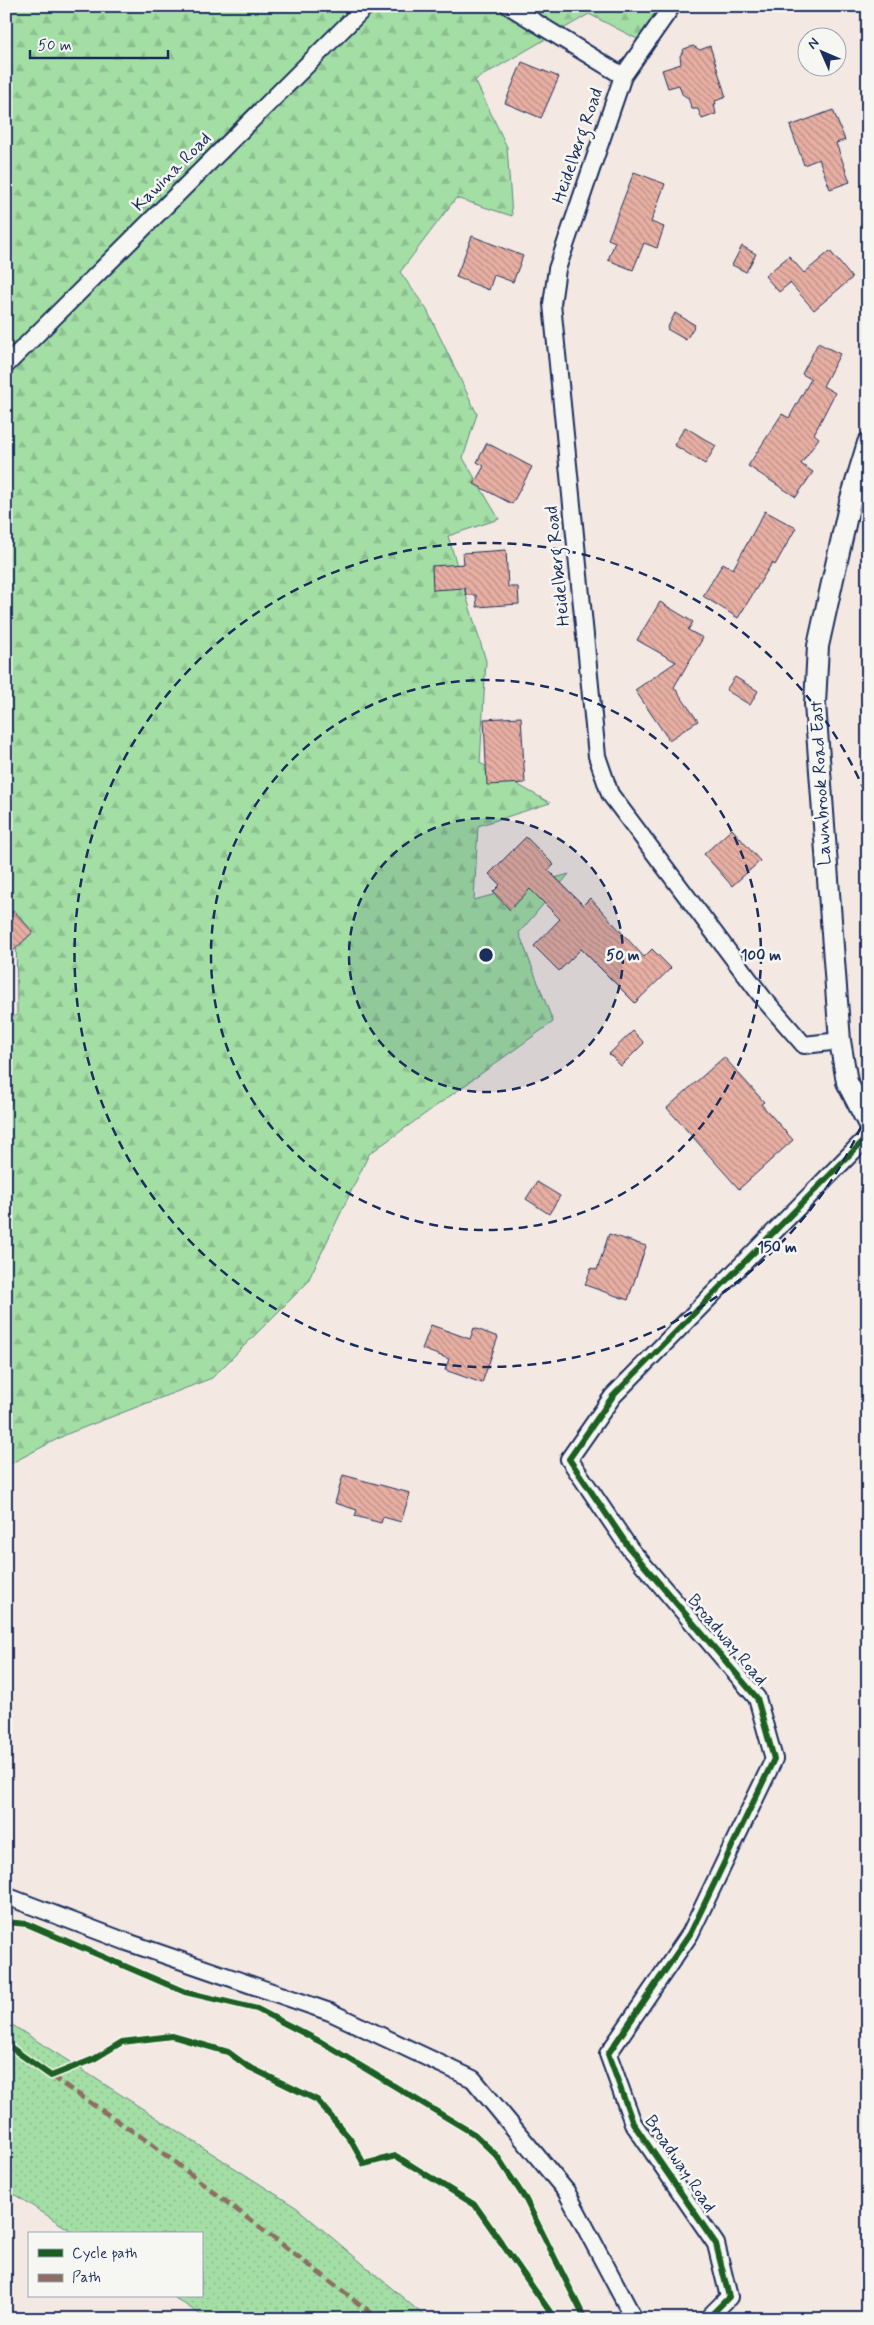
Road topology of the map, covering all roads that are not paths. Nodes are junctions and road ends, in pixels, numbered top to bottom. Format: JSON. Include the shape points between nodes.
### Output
{"nodes":[{"id":1,"x":366,"y":6,"type":"edge"},
{"id":2,"x":509,"y":6,"type":"edge"},
{"id":3,"x":672,"y":6,"type":"edge"},
{"id":4,"x":623,"y":76,"type":"junction"},
{"id":5,"x":6,"y":365,"type":"edge"},
{"id":6,"x":868,"y":443,"type":"edge"},
{"id":7,"x":840,"y":1041,"type":"junction"},
{"id":8,"x":868,"y":1123,"type":"edge"},
{"id":9,"x":868,"y":1136,"type":"edge"},
{"id":10,"x":6,"y":1896,"type":"edge"},
{"id":11,"x":634,"y":2319,"type":"edge"},
{"id":12,"x":708,"y":2319,"type":"edge"}],
"edges":[{"from":1,"to":5,"type":"street","name":"Kawina Road"},
{"from":2,"to":4,"type":"street"},
{"from":3,"to":4,"type":"street","name":"Heidelberg Road"},
{"from":4,"to":7,"type":"street","name":"Heidelberg Road","via":[[557,270],[552,304],[597,756],[610,794],[763,998],[804,1045]]},
{"from":6,"to":7,"type":"street","name":"Lawnbrook Road East","via":[[850,502],[818,646],[815,704]]},
{"from":7,"to":8,"type":"street","name":"Lawnbrook Road East","via":[[847,1082]]},
{"from":9,"to":12,"type":"street","name":"Broadway Road","via":[[613,1396],[569,1459],[630,1549],[757,1698],[774,1759],[690,1934],[608,2054],[633,2123],[716,2244],[729,2297]]},
{"from":10,"to":11,"type":"street","via":[[127,1942],[330,2012],[473,2079],[566,2191]]}]}
